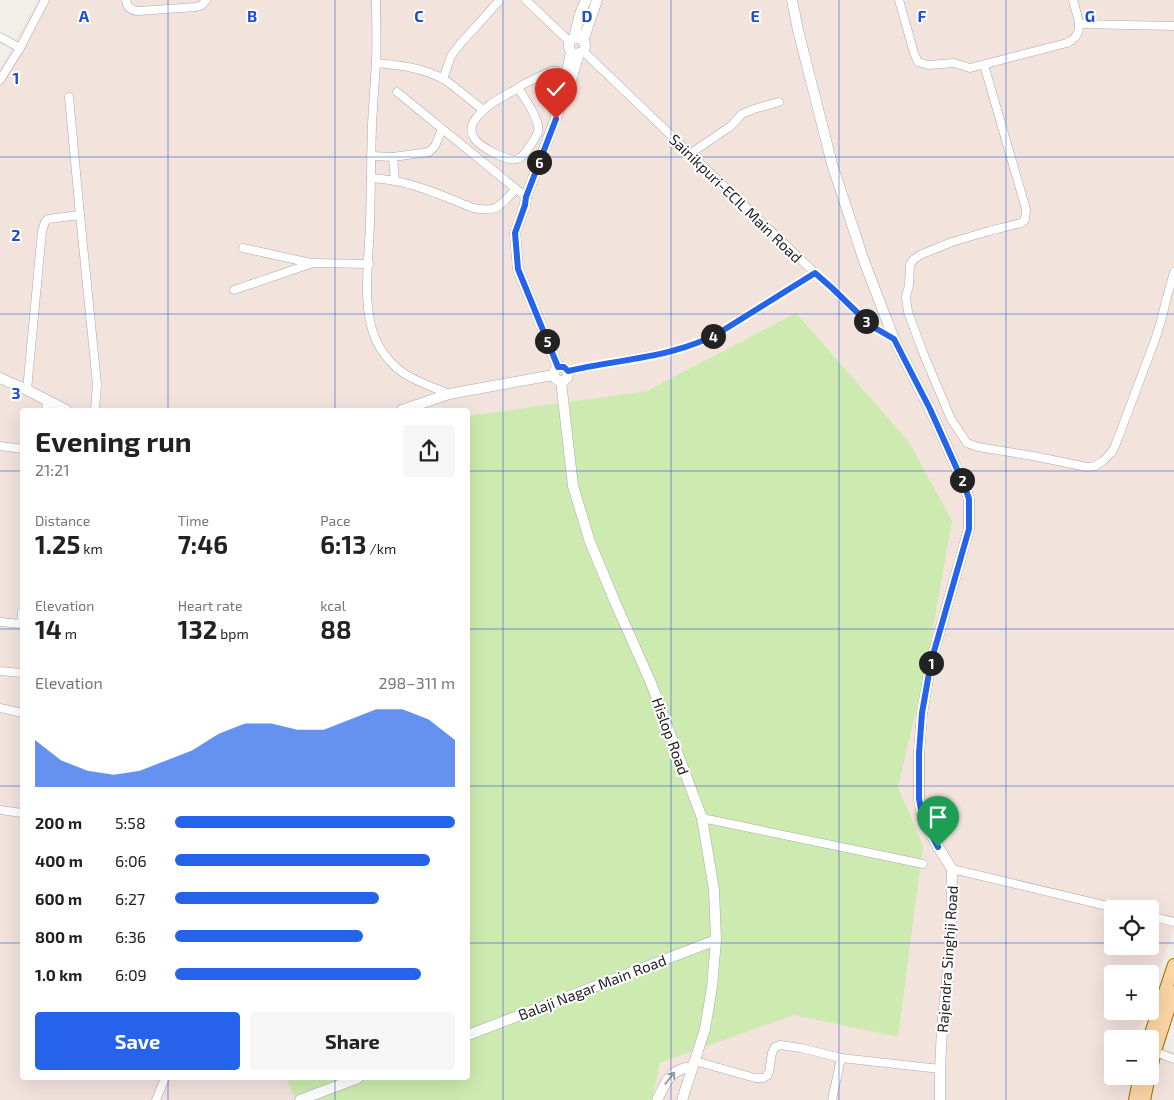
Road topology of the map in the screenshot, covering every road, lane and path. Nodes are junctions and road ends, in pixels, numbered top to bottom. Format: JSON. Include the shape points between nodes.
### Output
{"nodes":[{"id":1,"x":45,"y":0,"type":"edge"},
{"id":2,"x":126,"y":0,"type":"edge"},
{"id":3,"x":206,"y":0,"type":"edge"},
{"id":4,"x":376,"y":0,"type":"edge"},
{"id":5,"x":526,"y":0,"type":"edge"},
{"id":6,"x":586,"y":0,"type":"edge"},
{"id":7,"x":597,"y":0,"type":"edge"},
{"id":8,"x":792,"y":0,"type":"edge"},
{"id":9,"x":899,"y":0,"type":"edge"},
{"id":10,"x":1073,"y":0,"type":"edge"},
{"id":11,"x":499,"y":1,"type":"edge"},
{"id":12,"x":1079,"y":24,"type":"junction"},
{"id":13,"x":1174,"y":26,"type":"edge"},
{"id":14,"x":0,"y":36,"type":"edge"},
{"id":15,"x":577,"y":46,"type":"junction"},
{"id":16,"x":20,"y":48,"type":"junction"},
{"id":17,"x":376,"y":63,"type":"junction"},
{"id":18,"x":984,"y":65,"type":"junction"},
{"id":19,"x":443,"y":79,"type":"junction"},
{"id":20,"x":0,"y":80,"type":"edge"},
{"id":21,"x":518,"y":88,"type":"junction"},
{"id":22,"x":397,"y":92,"type":"dead end"},
{"id":23,"x":69,"y":96,"type":"dead end"},
{"id":24,"x":779,"y":102,"type":"dead end"},
{"id":25,"x":483,"y":110,"type":"junction"},
{"id":26,"x":556,"y":119,"type":"junction"},
{"id":27,"x":442,"y":129,"type":"junction"},
{"id":28,"x":690,"y":153,"type":"junction"},
{"id":29,"x":372,"y":156,"type":"junction"},
{"id":30,"x":393,"y":157,"type":"junction"},
{"id":31,"x":371,"y":178,"type":"junction"},
{"id":32,"x":395,"y":181,"type":"junction"},
{"id":33,"x":516,"y":189,"type":"junction"},
{"id":34,"x":526,"y":197,"type":"junction"},
{"id":35,"x":80,"y":215,"type":"junction"},
{"id":36,"x":243,"y":248,"type":"dead end"},
{"id":37,"x":313,"y":264,"type":"junction"},
{"id":38,"x":368,"y":264,"type":"junction"},
{"id":39,"x":1174,"y":272,"type":"edge"},
{"id":40,"x":815,"y":273,"type":"junction"},
{"id":41,"x":234,"y":290,"type":"dead end"},
{"id":42,"x":894,"y":339,"type":"junction"},
{"id":43,"x":568,"y":371,"type":"joint"},
{"id":44,"x":557,"y":374,"type":"junction"},
{"id":45,"x":0,"y":378,"type":"edge"},
{"id":46,"x":27,"y":390,"type":"junction"},
{"id":47,"x":449,"y":394,"type":"junction"},
{"id":48,"x":46,"y":406,"type":"edge"},
{"id":49,"x":95,"y":408,"type":"edge"},
{"id":50,"x":408,"y":408,"type":"edge"},
{"id":51,"x":0,"y":446,"type":"edge"},
{"id":52,"x":20,"y":449,"type":"edge"},
{"id":53,"x":0,"y":622,"type":"edge"},
{"id":54,"x":20,"y":623,"type":"edge"},
{"id":55,"x":0,"y":671,"type":"edge"},
{"id":56,"x":20,"y":673,"type":"edge"},
{"id":57,"x":0,"y":708,"type":"edge"},
{"id":58,"x":20,"y":712,"type":"edge"},
{"id":59,"x":0,"y":810,"type":"edge"},
{"id":60,"x":20,"y":813,"type":"edge"},
{"id":61,"x":702,"y":818,"type":"junction"},
{"id":62,"x":923,"y":864,"type":"dead end"},
{"id":63,"x":952,"y":869,"type":"junction"},
{"id":64,"x":1104,"y":905,"type":"edge"},
{"id":65,"x":1159,"y":918,"type":"edge"},
{"id":66,"x":1174,"y":922,"type":"edge"},
{"id":67,"x":716,"y":940,"type":"junction"},
{"id":68,"x":1174,"y":965,"type":"edge"},
{"id":69,"x":1171,"y":996,"type":"edge"},
{"id":70,"x":1154,"y":1030,"type":"edge"},
{"id":71,"x":1159,"y":1030,"type":"edge"},
{"id":72,"x":470,"y":1034,"type":"edge"},
{"id":73,"x":1159,"y":1053,"type":"edge"},
{"id":74,"x":841,"y":1058,"type":"junction"},
{"id":75,"x":1174,"y":1059,"type":"edge"},
{"id":76,"x":693,"y":1064,"type":"junction"},
{"id":77,"x":940,"y":1069,"type":"junction"},
{"id":78,"x":164,"y":1080,"type":"edge"},
{"id":79,"x":353,"y":1080,"type":"edge"},
{"id":80,"x":1138,"y":1085,"type":"edge"},
{"id":81,"x":1148,"y":1085,"type":"edge"},
{"id":82,"x":156,"y":1100,"type":"edge"},
{"id":83,"x":300,"y":1100,"type":"edge"},
{"id":84,"x":657,"y":1100,"type":"edge"},
{"id":85,"x":682,"y":1100,"type":"edge"},
{"id":86,"x":832,"y":1100,"type":"edge"},
{"id":87,"x":940,"y":1100,"type":"edge"},
{"id":88,"x":1135,"y":1100,"type":"edge"},
{"id":89,"x":1144,"y":1100,"type":"edge"}],
"edges":[{"from":1,"to":16,"type":"street"},
{"from":2,"to":3,"type":"street","via":[[132,10],[139,11],[196,7]]},
{"from":4,"to":17,"type":"street"},
{"from":5,"to":15,"type":"street","name":"Sainikpuri-ECIL Main Road"},
{"from":6,"to":15,"type":"street","via":[[580,14]]},
{"from":7,"to":15,"type":"street","name":"Hislop Road"},
{"from":8,"to":42,"type":"street","name":"Rajendra Singhji Road","via":[[832,164]]},
{"from":9,"to":18,"type":"street","via":[[918,62],[928,66],[954,63],[970,68]]},
{"from":10,"to":12,"type":"street"},
{"from":11,"to":19,"type":"street","via":[[461,43]]},
{"from":12,"to":13,"type":"street"},
{"from":12,"to":18,"type":"street","via":[[1076,37],[1067,43]]},
{"from":14,"to":16,"type":"street"},
{"from":15,"to":26,"type":"street","name":"Hislop Road","via":[[570,84]]},
{"from":15,"to":28,"type":"street","name":"Sainikpuri-ECIL Main Road"},
{"from":16,"to":20,"type":"street"},
{"from":17,"to":19,"type":"street","via":[[411,68]]},
{"from":17,"to":29,"type":"street"},
{"from":18,"to":39,"type":"street","via":[[1026,209],[1025,220],[952,242],[913,260],[906,297],[908,312],[924,355],[951,419],[967,443],[978,448],[1087,467],[1103,461],[1111,453],[1121,432],[1162,321]]},
{"from":19,"to":25,"type":"street"},
{"from":21,"to":25,"type":"street"},
{"from":21,"to":25,"type":"street","via":[[533,111],[538,131],[520,158],[502,157],[474,138],[472,128]]},
{"from":21,"to":26,"type":"street","via":[[557,71],[560,79],[553,106]]},
{"from":22,"to":27,"type":"street"},
{"from":23,"to":35,"type":"street"},
{"from":24,"to":28,"type":"street","via":[[742,114],[731,126]]},
{"from":26,"to":34,"type":"street","name":"Hislop Road"},
{"from":27,"to":30,"type":"street","via":[[429,152]]},
{"from":27,"to":33,"type":"street"},
{"from":28,"to":40,"type":"street","name":"Sainikpuri-ECIL Main Road"},
{"from":29,"to":30,"type":"street"},
{"from":29,"to":31,"type":"street"},
{"from":30,"to":32,"type":"street"},
{"from":31,"to":32,"type":"street"},
{"from":31,"to":38,"type":"street"},
{"from":32,"to":33,"type":"street","via":[[434,191],[480,209],[496,208]]},
{"from":33,"to":34,"type":"street"},
{"from":34,"to":44,"type":"street","name":"Hislop Road","via":[[515,233],[518,269]]},
{"from":35,"to":46,"type":"street","via":[[48,218],[42,231]]},
{"from":35,"to":49,"type":"street","via":[[97,384]]},
{"from":36,"to":37,"type":"street"},
{"from":37,"to":38,"type":"street"},
{"from":37,"to":41,"type":"street"},
{"from":38,"to":47,"type":"street","via":[[369,319],[385,356],[406,376]]},
{"from":40,"to":42,"type":"street","name":"Sainikpuri-ECIL Main Road","via":[[864,319]]},
{"from":40,"to":43,"type":"street","via":[[707,340],[668,352]]},
{"from":42,"to":63,"type":"street","name":"Rajendra Singhji Road","via":[[969,499],[969,529],[931,662],[919,753],[919,799],[923,819]]},
{"from":43,"to":44,"type":"street","via":[[567,378]]},
{"from":44,"to":47,"type":"street"},
{"from":44,"to":61,"type":"street","name":"Hislop Road","via":[[574,486],[590,542],[652,683]]},
{"from":45,"to":46,"type":"street"},
{"from":46,"to":48,"type":"street"},
{"from":47,"to":50,"type":"street"},
{"from":51,"to":52,"type":"street"},
{"from":53,"to":54,"type":"street"},
{"from":55,"to":56,"type":"street"},
{"from":57,"to":58,"type":"street"},
{"from":59,"to":60,"type":"street"},
{"from":61,"to":62,"type":"street"},
{"from":61,"to":67,"type":"street","name":"Hislop Road","via":[[714,890]]},
{"from":63,"to":64,"type":"street"},
{"from":63,"to":77,"type":"street","name":"Rajendra Singhji Road","via":[[951,939]]},
{"from":65,"to":66,"type":"street"},
{"from":67,"to":72,"type":"street","name":"Balaji Nagar Main Road"},
{"from":67,"to":76,"type":"street","name":"Hislop Road","via":[[705,1029]]},
{"from":68,"to":69,"type":"main road"},
{"from":69,"to":70,"type":"main road"},
{"from":69,"to":71,"type":"main road"},
{"from":73,"to":75,"type":"street"},
{"from":74,"to":76,"type":"street","via":[[801,1048],[775,1047],[768,1074],[763,1078]]},
{"from":74,"to":77,"type":"street"},
{"from":74,"to":86,"type":"street"},
{"from":84,"to":76,"type":"street","one_way":true,"via":[[673,1073]]},
{"from":76,"to":85,"type":"street","name":"Hislop Road"},
{"from":77,"to":87,"type":"street","name":"Rajendra Singhji Road"},
{"from":78,"to":82,"type":"street"},
{"from":79,"to":83,"type":"street"},
{"from":80,"to":88,"type":"main road"},
{"from":81,"to":89,"type":"main road"}]}
